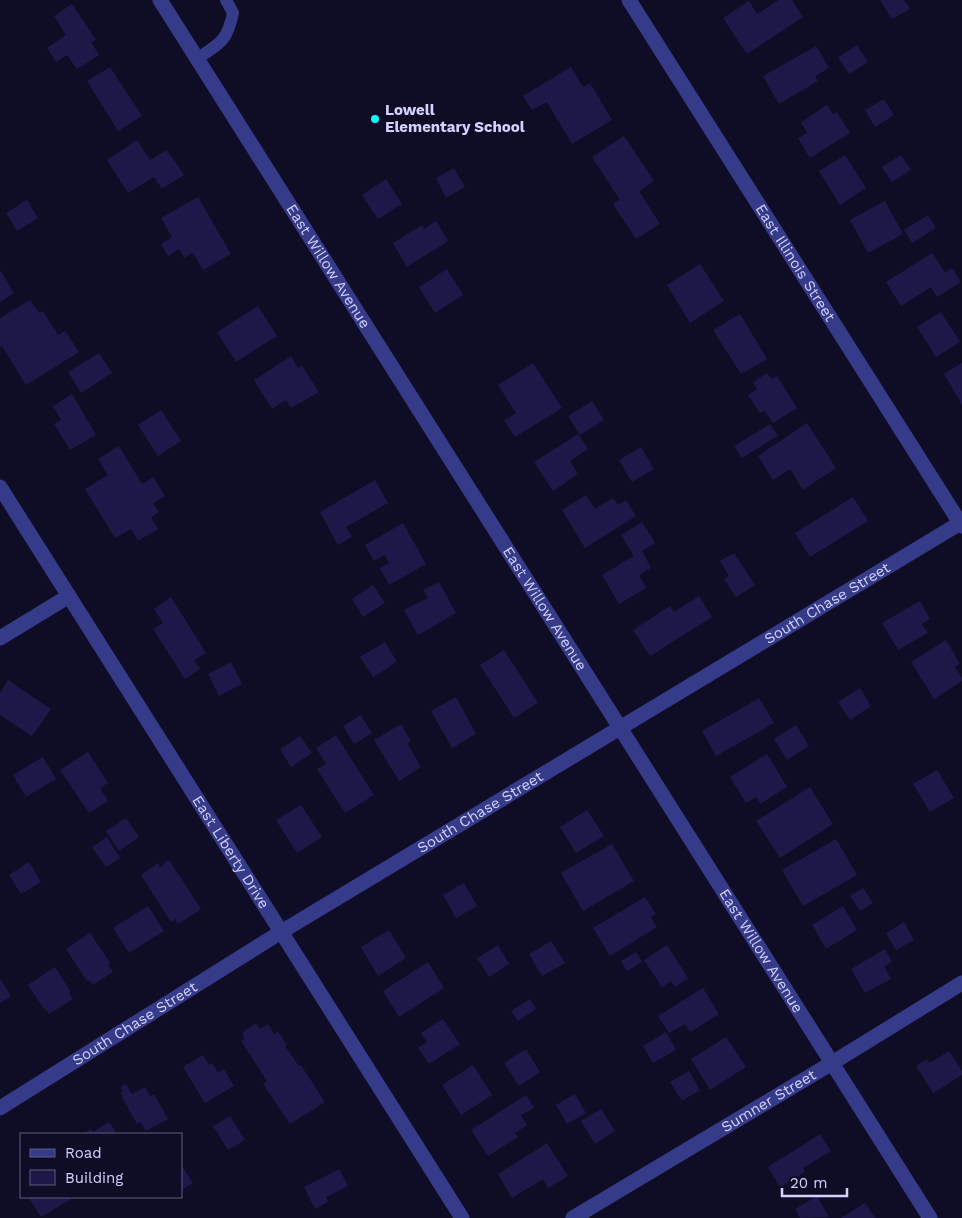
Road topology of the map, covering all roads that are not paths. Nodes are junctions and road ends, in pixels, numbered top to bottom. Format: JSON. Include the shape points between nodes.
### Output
{"nodes":[{"id":1,"x":160,"y":0,"type":"edge"},
{"id":2,"x":226,"y":0,"type":"edge"},
{"id":3,"x":628,"y":0,"type":"edge"},
{"id":4,"x":198,"y":58,"type":"junction"},
{"id":5,"x":0,"y":487,"type":"edge"},
{"id":6,"x":961,"y":524,"type":"edge"},
{"id":7,"x":69,"y":596,"type":"junction"},
{"id":8,"x":0,"y":638,"type":"edge"},
{"id":9,"x":621,"y":728,"type":"junction"},
{"id":10,"x":281,"y":932,"type":"junction"},
{"id":11,"x":962,"y":983,"type":"edge"},
{"id":12,"x":832,"y":1063,"type":"junction"},
{"id":13,"x":0,"y":1108,"type":"edge"},
{"id":14,"x":462,"y":1218,"type":"edge"},
{"id":15,"x":573,"y":1218,"type":"edge"},
{"id":16,"x":930,"y":1218,"type":"edge"}],
"edges":[{"from":1,"to":4,"type":"street","name":"East Willow Avenue"},
{"from":2,"to":4,"type":"lane","via":[[233,13],[230,30],[222,42]]},
{"from":3,"to":6,"type":"street","name":"East Illinois Street"},
{"from":4,"to":9,"type":"street","name":"East Willow Avenue"},
{"from":5,"to":7,"type":"street","name":"East Liberty Drive"},
{"from":6,"to":9,"type":"street","name":"South Chase Street"},
{"from":7,"to":8,"type":"street"},
{"from":7,"to":10,"type":"street","name":"East Liberty Drive"},
{"from":9,"to":10,"type":"street","name":"South Chase Street"},
{"from":9,"to":12,"type":"street","name":"East Willow Avenue"},
{"from":10,"to":13,"type":"street","name":"South Chase Street"},
{"from":10,"to":14,"type":"street","name":"East Liberty Drive"},
{"from":11,"to":12,"type":"street","name":"Sumner Street"},
{"from":12,"to":15,"type":"street","name":"Sumner Street"},
{"from":12,"to":16,"type":"street","name":"East Willow Avenue"}]}
